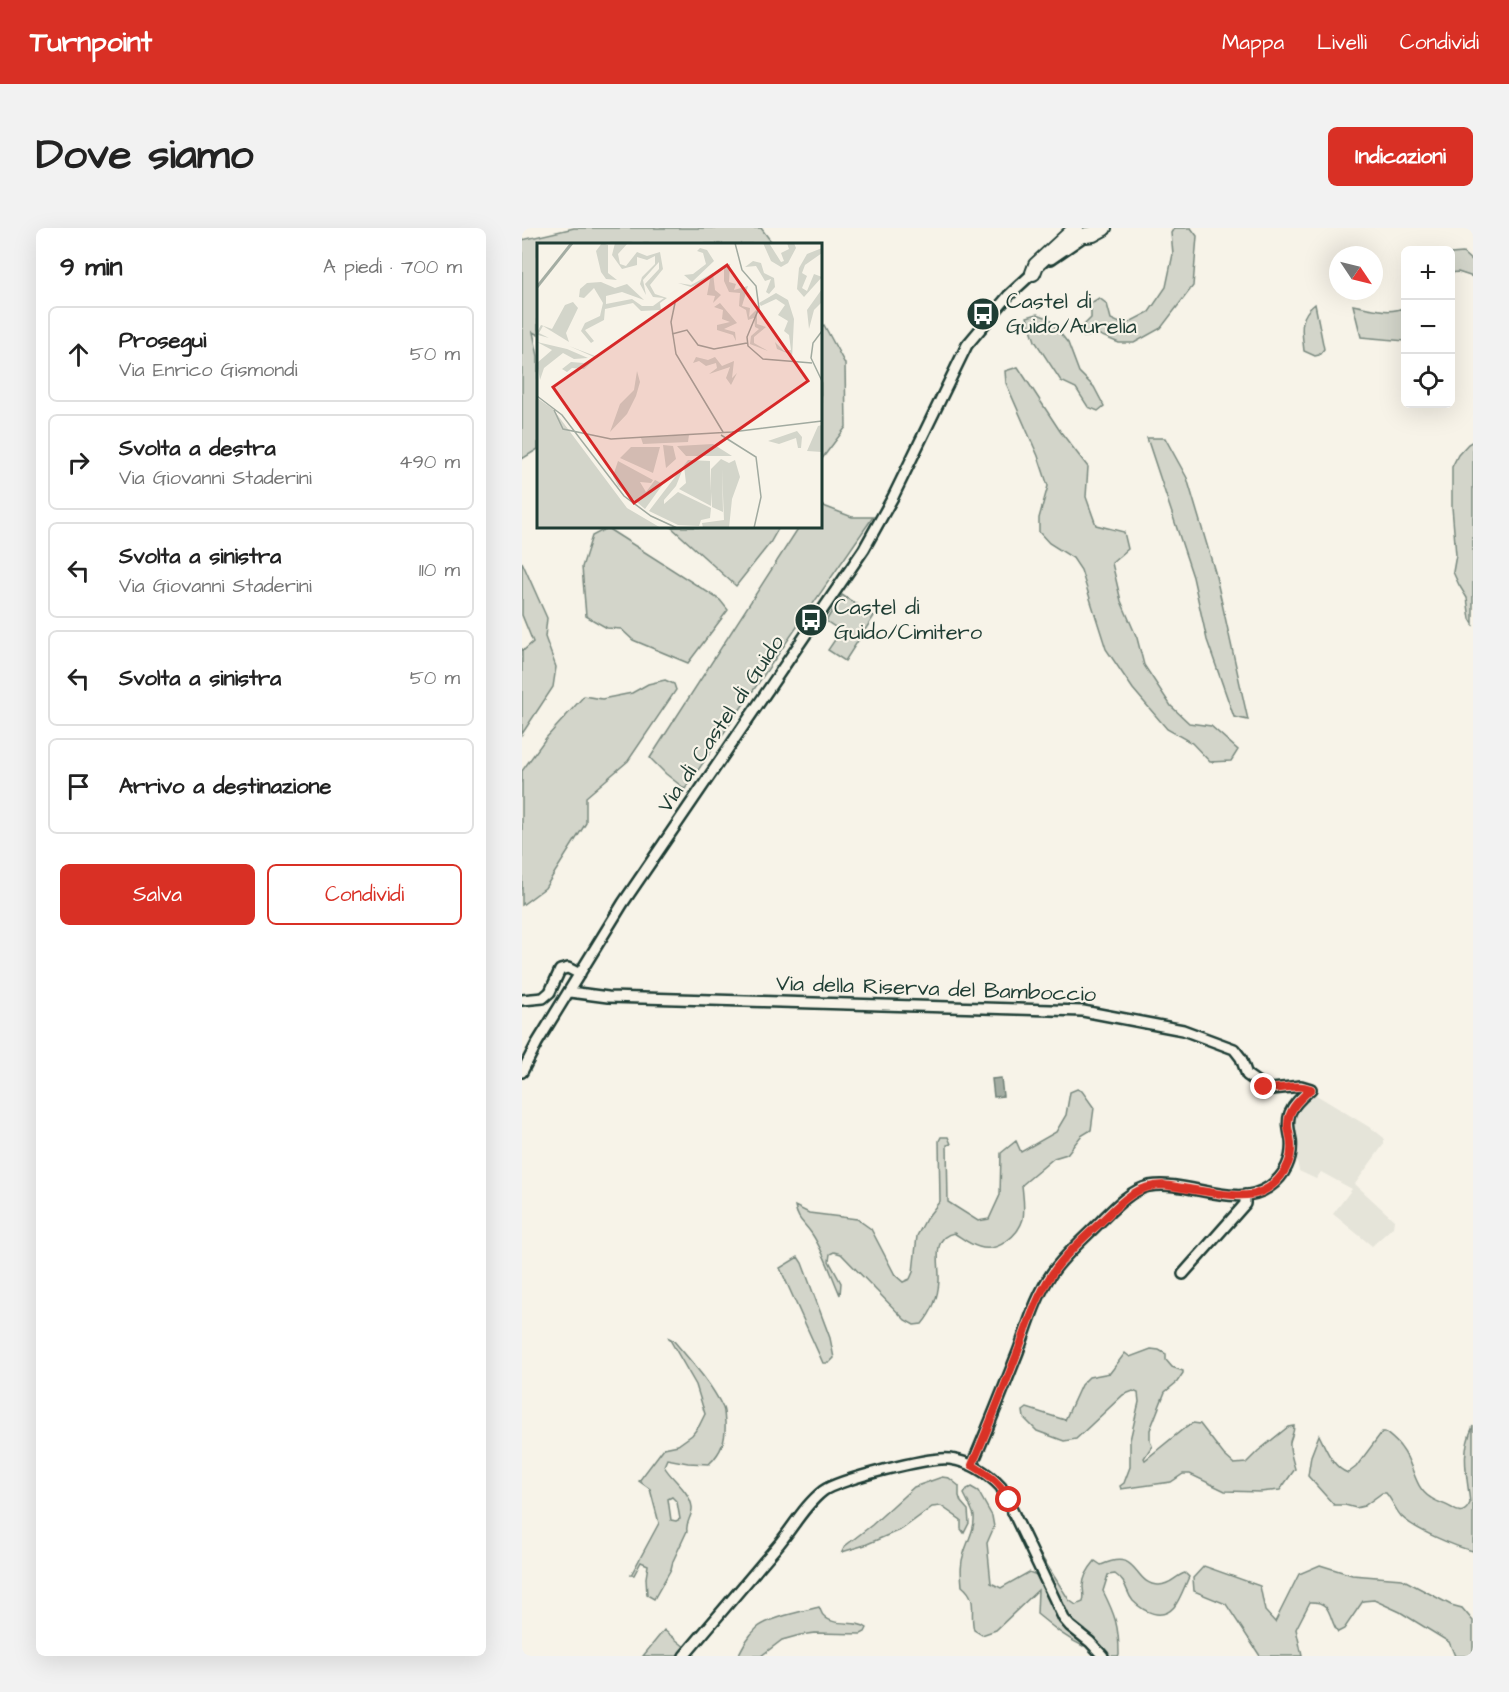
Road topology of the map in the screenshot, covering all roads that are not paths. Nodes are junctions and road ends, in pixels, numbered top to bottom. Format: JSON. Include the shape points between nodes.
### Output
{"nodes":[{"id":1,"x":1104,"y":228,"type":"edge"},
{"id":2,"x":1086,"y":230,"type":"edge"},
{"id":3,"x":1033,"y":273,"type":"joint"},
{"id":4,"x":579,"y":974,"type":"junction"},
{"id":5,"x":570,"y":992,"type":"junction"},
{"id":6,"x":522,"y":1000,"type":"edge"},
{"id":7,"x":522,"y":1072,"type":"edge"},
{"id":8,"x":1245,"y":1195,"type":"junction"},
{"id":9,"x":1182,"y":1274,"type":"dead end"},
{"id":10,"x":972,"y":1465,"type":"junction"},
{"id":11,"x":684,"y":1656,"type":"edge"},
{"id":12,"x":1102,"y":1656,"type":"edge"}],
"edges":[{"from":1,"to":2,"type":"highway","via":[[1093,234]]},
{"from":2,"to":3,"type":"highway","via":[[1036,265]]},
{"from":3,"to":4,"type":"street","name":"Via di Castel di Guido","via":[[1004,300],[967,345],[864,549]]},
{"from":4,"to":5,"type":"street","name":"Via di Castel di Guido"},
{"from":4,"to":6,"type":"street","via":[[568,968],[560,970],[543,998]]},
{"from":5,"to":7,"type":"street","name":"Via di Castel di Guido"},
{"from":5,"to":8,"type":"street","name":"Via della Riserva del Bamboccio","via":[[608,997],[1083,1011],[1183,1030],[1234,1049],[1247,1075],[1261,1086],[1311,1089],[1290,1114],[1291,1152],[1284,1172],[1265,1190]]},
{"from":8,"to":9,"type":"street","via":[[1245,1204]]},
{"from":8,"to":10,"type":"street","via":[[1152,1186],[1132,1194],[1107,1215],[1046,1283]]},
{"from":10,"to":11,"type":"street","via":[[953,1459],[933,1459],[827,1488]]},
{"from":10,"to":12,"type":"street","via":[[1001,1487],[1063,1618]]}]}
